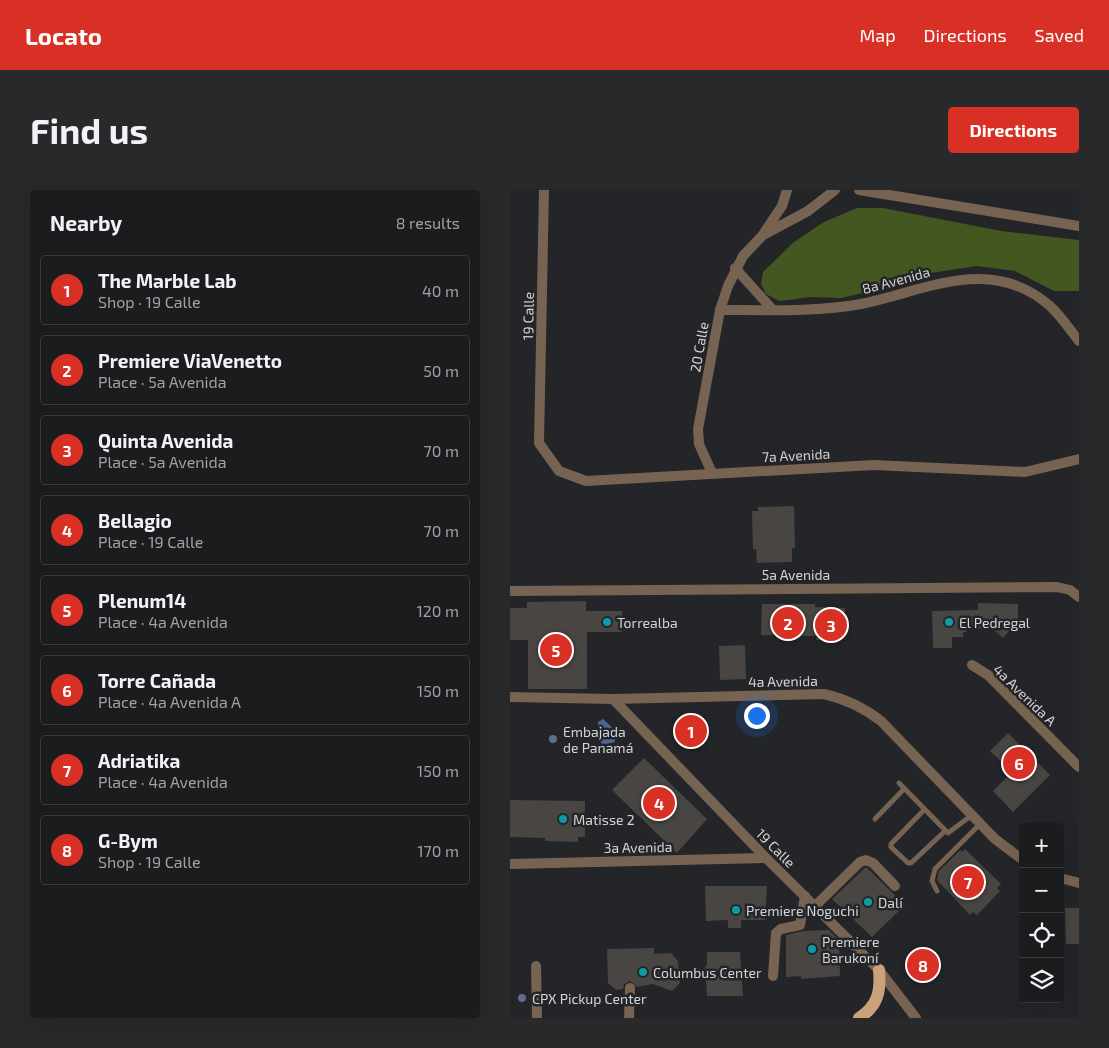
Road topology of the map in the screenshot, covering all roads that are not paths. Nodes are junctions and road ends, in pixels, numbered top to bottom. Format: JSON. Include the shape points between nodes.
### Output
{"nodes":[{"id":1,"x":544,"y":190,"type":"edge"},
{"id":2,"x":787,"y":190,"type":"edge"},
{"id":3,"x":835,"y":190,"type":"edge"},
{"id":4,"x":859,"y":190,"type":"edge"},
{"id":5,"x":1079,"y":226,"type":"edge"},
{"id":6,"x":762,"y":236,"type":"junction"},
{"id":7,"x":735,"y":268,"type":"junction"},
{"id":8,"x":772,"y":309,"type":"junction"},
{"id":9,"x":720,"y":310,"type":"junction"},
{"id":10,"x":1079,"y":342,"type":"edge"},
{"id":11,"x":539,"y":443,"type":"joint"},
{"id":12,"x":1075,"y":461,"type":"edge"},
{"id":13,"x":712,"y":472,"type":"junction"},
{"id":14,"x":510,"y":590,"type":"edge"},
{"id":15,"x":1079,"y":597,"type":"edge"},
{"id":16,"x":972,"y":665,"type":"dead end"},
{"id":17,"x":510,"y":697,"type":"edge"},
{"id":18,"x":613,"y":699,"type":"junction"},
{"id":19,"x":1079,"y":767,"type":"edge"},
{"id":20,"x":899,"y":784,"type":"dead end"},
{"id":21,"x":904,"y":789,"type":"junction"},
{"id":22,"x":924,"y":810,"type":"junction"},
{"id":23,"x":972,"y":815,"type":"junction"},
{"id":24,"x":875,"y":820,"type":"dead end"},
{"id":25,"x":981,"y":824,"type":"junction"},
{"id":26,"x":945,"y":831,"type":"junction"},
{"id":27,"x":1019,"y":857,"type":"edge"},
{"id":28,"x":766,"y":858,"type":"junction"},
{"id":29,"x":510,"y":864,"type":"edge"},
{"id":30,"x":1064,"y":879,"type":"edge"},
{"id":31,"x":1079,"y":883,"type":"edge"},
{"id":32,"x":894,"y":886,"type":"dead end"},
{"id":33,"x":937,"y":890,"type":"dead end"},
{"id":34,"x":805,"y":896,"type":"junction"},
{"id":35,"x":815,"y":906,"type":"junction"},
{"id":36,"x":536,"y":966,"type":"dead end"},
{"id":37,"x":879,"y":970,"type":"junction"},
{"id":38,"x":773,"y":976,"type":"dead end"},
{"id":39,"x":630,"y":988,"type":"dead end"},
{"id":40,"x":537,"y":1018,"type":"edge"},
{"id":41,"x":630,"y":1018,"type":"edge"},
{"id":42,"x":860,"y":1018,"type":"edge"},
{"id":43,"x":916,"y":1018,"type":"edge"}],
"edges":[{"from":1,"to":11,"type":"street","name":"19 Calle"},
{"from":2,"to":6,"type":"street","name":"20 Calle","via":[[782,206]]},
{"from":3,"to":6,"type":"street","name":"20 Calle","via":[[808,211]]},
{"from":4,"to":5,"type":"street"},
{"from":6,"to":7,"type":"street","name":"20 Calle"},
{"from":7,"to":8,"type":"street"},
{"from":7,"to":9,"type":"street","name":"20 Calle"},
{"from":8,"to":9,"type":"street","name":"8a Avenida"},
{"from":8,"to":10,"type":"street","name":"8a Avenida","via":[[860,304],[936,283],[966,278],[997,280],[1035,294],[1055,311]]},
{"from":9,"to":13,"type":"street","name":"20 Calle","via":[[698,429],[699,444]]},
{"from":11,"to":13,"type":"street","name":"7a Avenida","via":[[559,471],[586,481]]},
{"from":12,"to":13,"type":"street","name":"7a Avenida","via":[[1025,472],[874,465]]},
{"from":14,"to":15,"type":"street","name":"5a Avenida","via":[[1056,586]]},
{"from":16,"to":19,"type":"street","name":"4a Avenida A","via":[[988,675]]},
{"from":17,"to":18,"type":"street","name":"4a Avenida"},
{"from":18,"to":23,"type":"street","name":"4a Avenida","via":[[824,694],[843,698],[881,721]]},
{"from":18,"to":28,"type":"street","name":"19 Calle"},
{"from":20,"to":21,"type":"lane"},
{"from":21,"to":22,"type":"lane"},
{"from":21,"to":24,"type":"lane"},
{"from":22,"to":26,"type":"lane"},
{"from":22,"to":26,"type":"lane","via":[[891,847],[911,863]]},
{"from":23,"to":25,"type":"street","name":"4a Avenida"},
{"from":23,"to":26,"type":"lane","via":[[951,832]]},
{"from":25,"to":27,"type":"street","name":"4a Avenida"},
{"from":25,"to":33,"type":"lane","via":[[935,870],[932,881]]},
{"from":28,"to":29,"type":"street","name":"3a Avenida"},
{"from":28,"to":34,"type":"street","name":"19 Calle"},
{"from":30,"to":31,"type":"street"},
{"from":32,"to":35,"type":"street","via":[[873,862],[866,860],[860,862]]},
{"from":34,"to":35,"type":"street","name":"19 Calle"},
{"from":34,"to":38,"type":"street","via":[[800,926],[781,929],[776,934]]},
{"from":35,"to":37,"type":"street","name":"19 Calle"},
{"from":36,"to":40,"type":"street"},
{"from":37,"to":42,"type":"main road","via":[[881,987],[878,998]]},
{"from":37,"to":43,"type":"street","name":"19 Calle"},
{"from":39,"to":41,"type":"street"}]}
